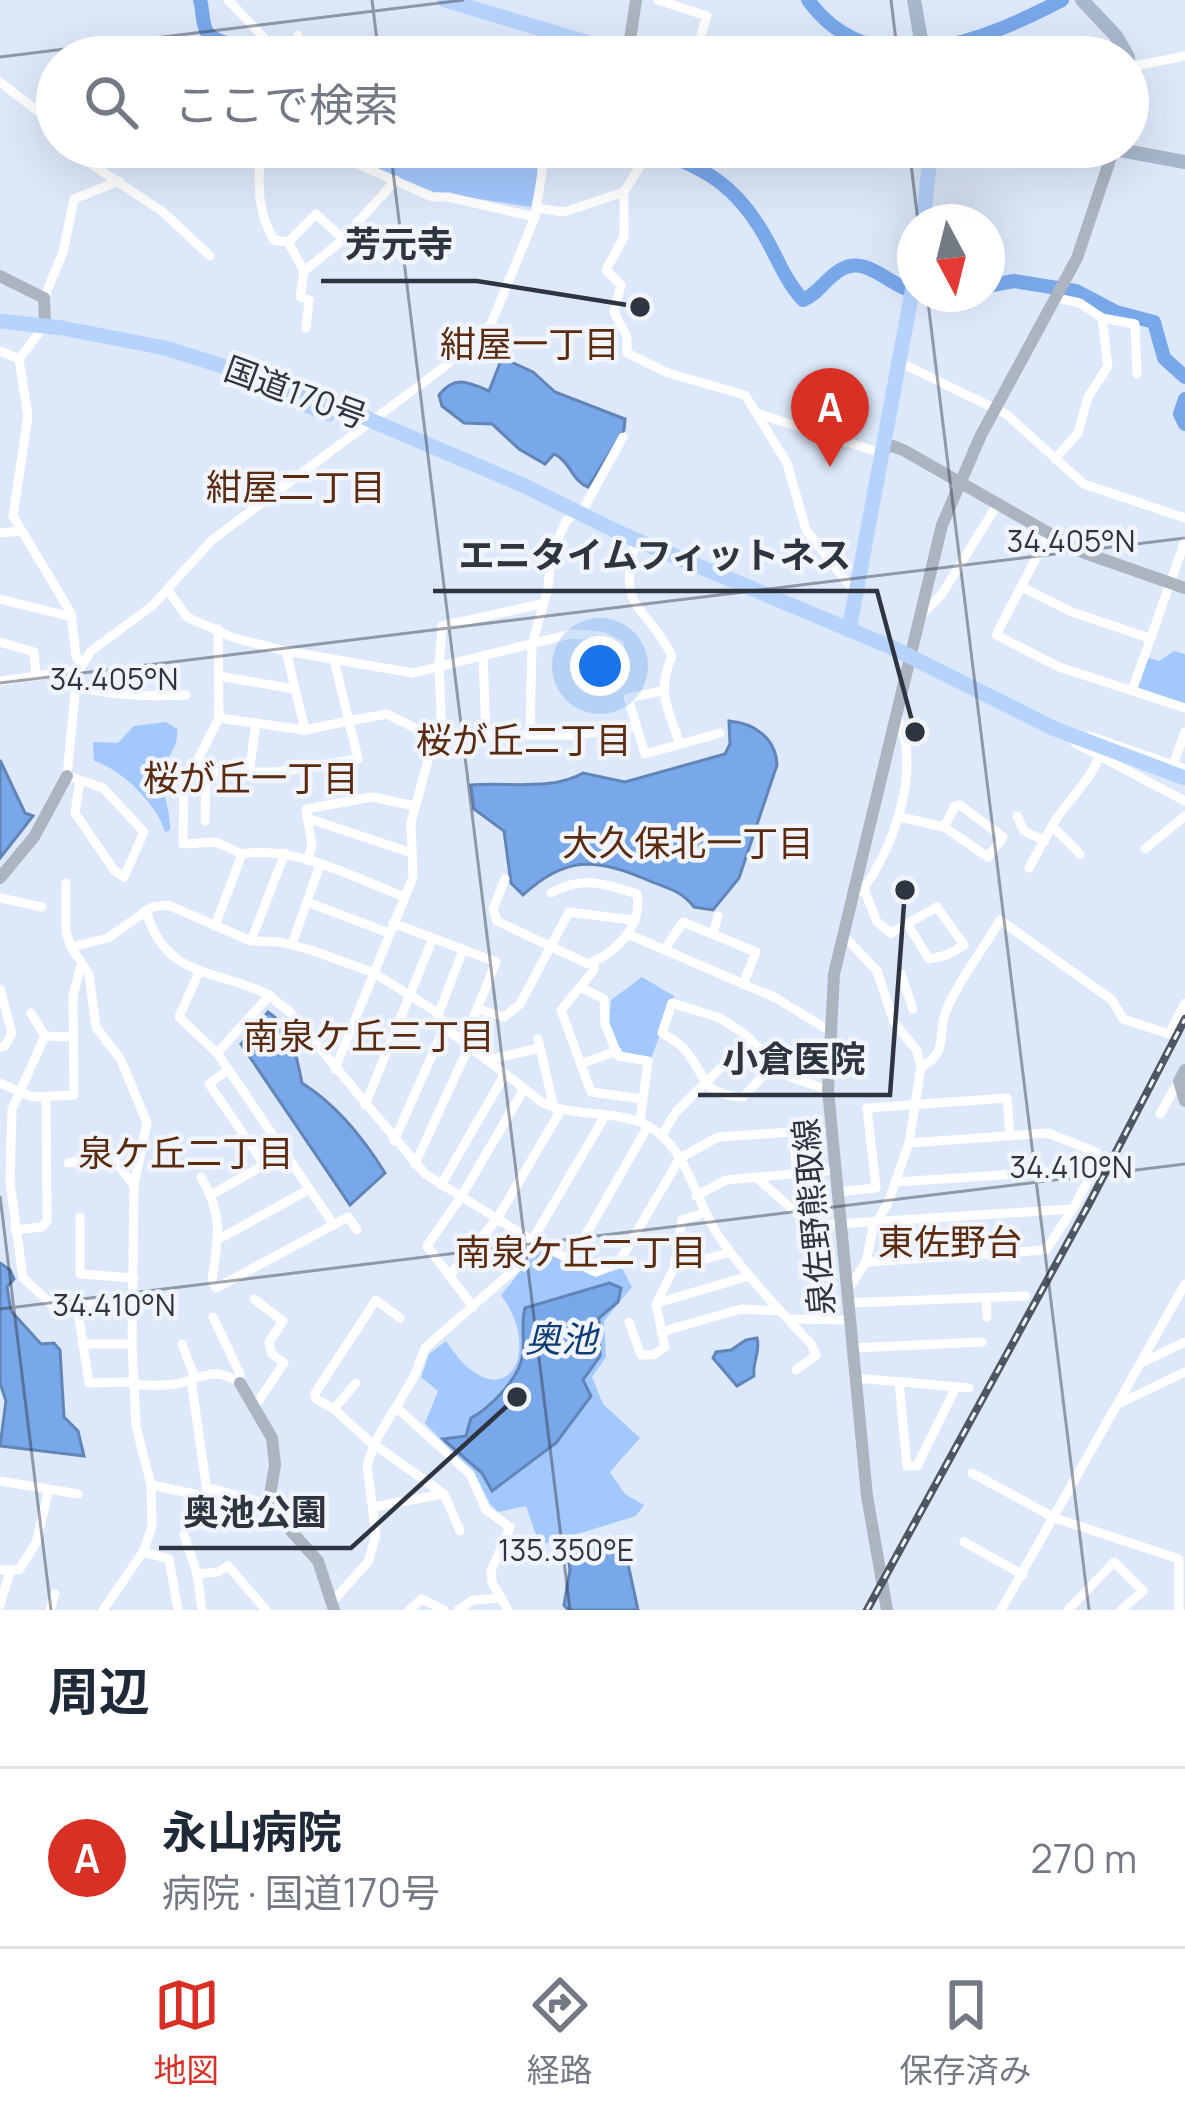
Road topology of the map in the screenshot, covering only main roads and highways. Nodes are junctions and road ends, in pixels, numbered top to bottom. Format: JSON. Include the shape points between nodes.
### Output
{"nodes":[{"id":1,"x":445,"y":0,"type":"edge"},
{"id":2,"x":636,"y":0,"type":"edge"},
{"id":3,"x":914,"y":0,"type":"edge"},
{"id":4,"x":1084,"y":1,"type":"edge"},
{"id":5,"x":553,"y":36,"type":"edge"},
{"id":6,"x":633,"y":36,"type":"edge"},
{"id":7,"x":921,"y":36,"type":"edge"},
{"id":8,"x":1116,"y":36,"type":"edge"},
{"id":9,"x":1149,"y":154,"type":"edge"},
{"id":10,"x":1185,"y":162,"type":"edge"},
{"id":11,"x":929,"y":168,"type":"edge"},
{"id":12,"x":1107,"y":168,"type":"edge"},
{"id":13,"x":925,"y":204,"type":"edge"},
{"id":14,"x":0,"y":276,"type":"edge"},
{"id":15,"x":908,"y":312,"type":"edge"},
{"id":16,"x":0,"y":325,"type":"edge"},
{"id":17,"x":43,"y":330,"type":"junction"},
{"id":18,"x":882,"y":449,"type":"junction"},
{"id":19,"x":958,"y":482,"type":"junction"},
{"id":20,"x":1185,"y":589,"type":"edge"},
{"id":21,"x":849,"y":630,"type":"junction"},
{"id":22,"x":909,"y":657,"type":"junction"},
{"id":23,"x":1181,"y":771,"type":"edge"},
{"id":24,"x":73,"y":778,"type":"road end"},
{"id":25,"x":0,"y":878,"type":"edge"},
{"id":26,"x":240,"y":1383,"type":"road end"},
{"id":27,"x":333,"y":1606,"type":"edge"},
{"id":28,"x":891,"y":1609,"type":"edge"}],
"edges":[{"from":1,"to":5,"type":"highway"},
{"from":2,"to":6,"type":"main road"},
{"from":3,"to":7,"type":"main road"},
{"from":4,"to":8,"type":"main road"},
{"from":9,"to":10,"type":"main road"},
{"from":11,"to":13,"type":"highway"},
{"from":12,"to":19,"type":"main road","name":"泉佐野熊取線","via":[[1081,248]]},
{"from":14,"to":17,"type":"main road","via":[[44,298]]},
{"from":15,"to":18,"type":"highway"},
{"from":16,"to":17,"type":"highway","name":"国道170号"},
{"from":17,"to":21,"type":"highway","name":"国道170号","via":[[202,358],[300,390]]},
{"from":18,"to":19,"type":"main road","via":[[905,451]]},
{"from":18,"to":21,"type":"highway"},
{"from":19,"to":20,"type":"main road","via":[[1048,535]]},
{"from":19,"to":22,"type":"main road","name":"泉佐野熊取線"},
{"from":21,"to":22,"type":"highway","name":"国道170号"},
{"from":22,"to":23,"type":"highway","name":"国道170号","via":[[1061,732]]},
{"from":22,"to":28,"type":"main road","name":"泉佐野熊取線","via":[[828,1030],[867,1496]]},
{"from":24,"to":25,"type":"main road"},
{"from":26,"to":27,"type":"main road","via":[[274,1452],[272,1505],[317,1561]]}]}
